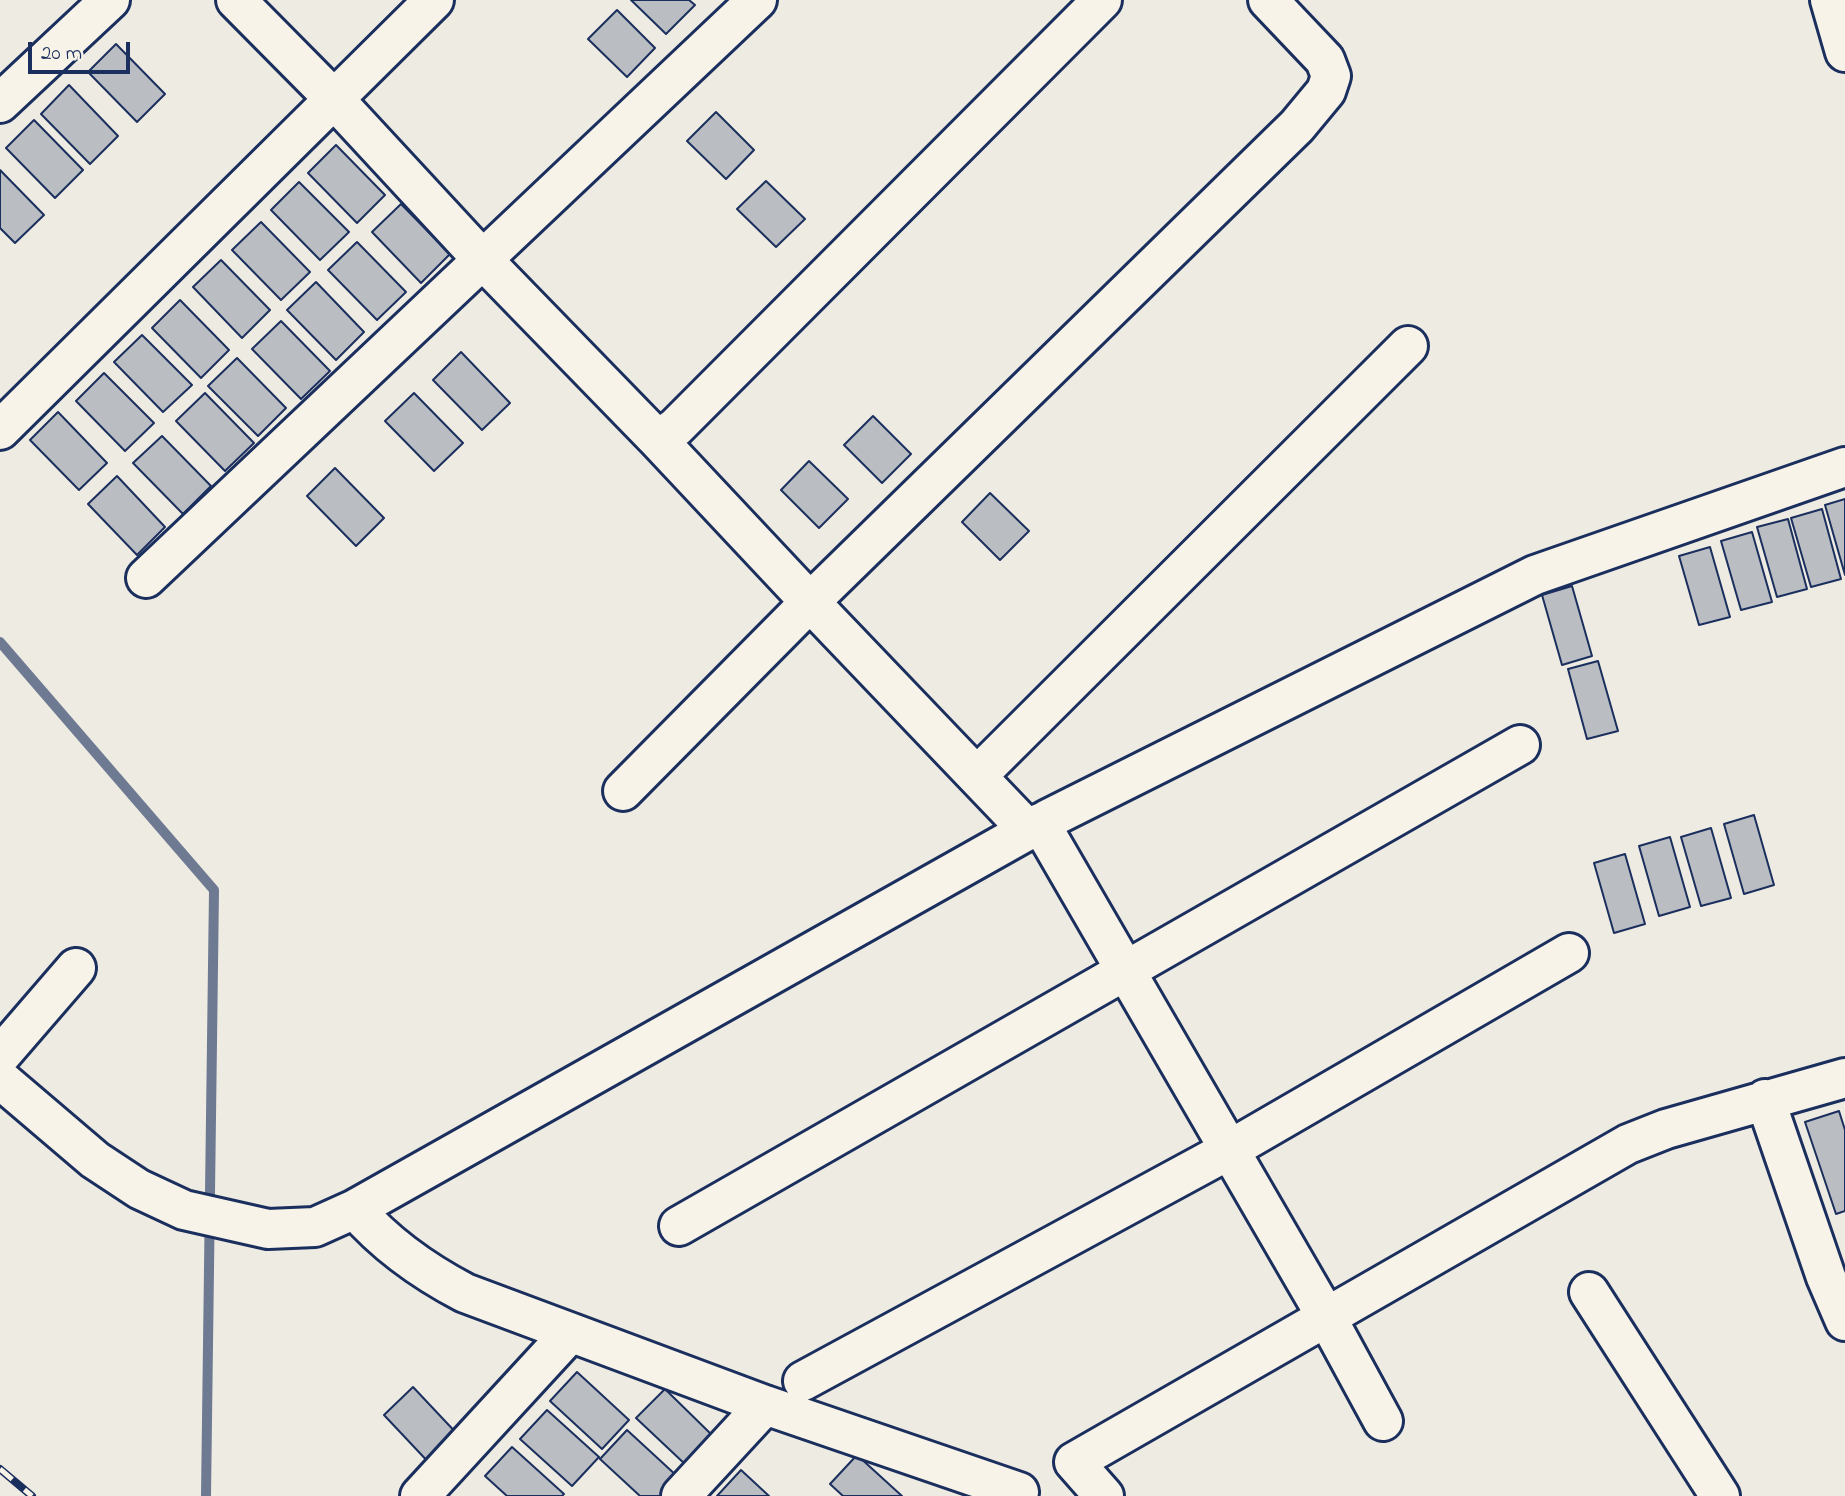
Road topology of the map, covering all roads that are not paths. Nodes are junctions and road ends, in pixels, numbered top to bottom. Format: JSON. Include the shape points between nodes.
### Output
{"nodes":[{"id":1,"x":110,"y":0,"type":"edge"},
{"id":2,"x":236,"y":0,"type":"edge"},
{"id":3,"x":265,"y":0,"type":"edge"},
{"id":4,"x":434,"y":0,"type":"edge"},
{"id":5,"x":757,"y":0,"type":"edge"},
{"id":6,"x":1102,"y":0,"type":"edge"},
{"id":7,"x":1268,"y":0,"type":"edge"},
{"id":8,"x":1830,"y":0,"type":"edge"},
{"id":9,"x":1845,"y":52,"type":"edge"},
{"id":10,"x":341,"y":91,"type":"junction"},
{"id":11,"x":0,"y":103,"type":"edge"},
{"id":12,"x":491,"y":252,"type":"junction"},
{"id":13,"x":1408,"y":346,"type":"dead end"},
{"id":14,"x":0,"y":430,"type":"edge"},
{"id":15,"x":667,"y":433,"type":"junction"},
{"id":16,"x":1845,"y":467,"type":"edge"},
{"id":17,"x":146,"y":578,"type":"dead end"},
{"id":18,"x":817,"y":595,"type":"junction"},
{"id":19,"x":1520,"y":745,"type":"dead end"},
{"id":20,"x":985,"y":767,"type":"junction"},
{"id":21,"x":623,"y":791,"type":"dead end"},
{"id":22,"x":1039,"y":824,"type":"junction"},
{"id":23,"x":1569,"y":953,"type":"dead end"},
{"id":24,"x":76,"y":968,"type":"dead end"},
{"id":25,"x":1125,"y":971,"type":"junction"},
{"id":26,"x":0,"y":1056,"type":"edge"},
{"id":27,"x":1845,"y":1078,"type":"edge"},
{"id":28,"x":0,"y":1079,"type":"edge"},
{"id":29,"x":1765,"y":1099,"type":"junction"},
{"id":30,"x":1229,"y":1150,"type":"junction"},
{"id":31,"x":355,"y":1209,"type":"junction"},
{"id":32,"x":679,"y":1226,"type":"dead end"},
{"id":33,"x":1589,"y":1292,"type":"dead end"},
{"id":34,"x":1327,"y":1318,"type":"junction"},
{"id":35,"x":1845,"y":1321,"type":"edge"},
{"id":36,"x":570,"y":1333,"type":"junction"},
{"id":37,"x":803,"y":1381,"type":"dead end"},
{"id":38,"x":765,"y":1405,"type":"junction"},
{"id":39,"x":1383,"y":1421,"type":"dead end"},
{"id":40,"x":943,"y":1483,"type":"edge"},
{"id":41,"x":1020,"y":1492,"type":"dead end"},
{"id":42,"x":419,"y":1496,"type":"edge"},
{"id":43,"x":681,"y":1496,"type":"edge"},
{"id":44,"x":1104,"y":1496,"type":"edge"},
{"id":45,"x":1720,"y":1496,"type":"edge"}],
"edges":[{"from":1,"to":11,"type":"street"},
{"from":2,"to":10,"type":"street"},
{"from":3,"to":10,"type":"street"},
{"from":4,"to":10,"type":"street"},
{"from":5,"to":12,"type":"street"},
{"from":6,"to":15,"type":"street"},
{"from":7,"to":18,"type":"street","via":[[1325,60],[1331,76],[1326,91],[1297,126]]},
{"from":8,"to":9,"type":"street"},
{"from":10,"to":12,"type":"street"},
{"from":10,"to":14,"type":"street"},
{"from":12,"to":15,"type":"street"},
{"from":12,"to":17,"type":"street"},
{"from":13,"to":20,"type":"street"},
{"from":15,"to":18,"type":"street"},
{"from":16,"to":22,"type":"street","via":[[1535,575]]},
{"from":18,"to":20,"type":"street"},
{"from":18,"to":21,"type":"street"},
{"from":19,"to":25,"type":"street"},
{"from":20,"to":22,"type":"street"},
{"from":22,"to":25,"type":"street"},
{"from":22,"to":31,"type":"street"},
{"from":23,"to":30,"type":"street"},
{"from":24,"to":26,"type":"street"},
{"from":25,"to":30,"type":"street"},
{"from":25,"to":32,"type":"street"},
{"from":27,"to":29,"type":"street"},
{"from":28,"to":31,"type":"street","via":[[95,1160],[139,1189],[184,1210],[268,1229],[315,1227]]},
{"from":29,"to":34,"type":"street","via":[[1628,1144]]},
{"from":29,"to":35,"type":"street"},
{"from":30,"to":34,"type":"street"},
{"from":30,"to":37,"type":"street"},
{"from":31,"to":36,"type":"street","via":[[430,1274],[465,1293]]},
{"from":33,"to":45,"type":"street"},
{"from":34,"to":39,"type":"street"},
{"from":34,"to":44,"type":"street","via":[[1074,1462]]},
{"from":36,"to":38,"type":"street"},
{"from":36,"to":42,"type":"street"},
{"from":38,"to":40,"type":"street"},
{"from":38,"to":43,"type":"street"},
{"from":40,"to":41,"type":"street"}]}
